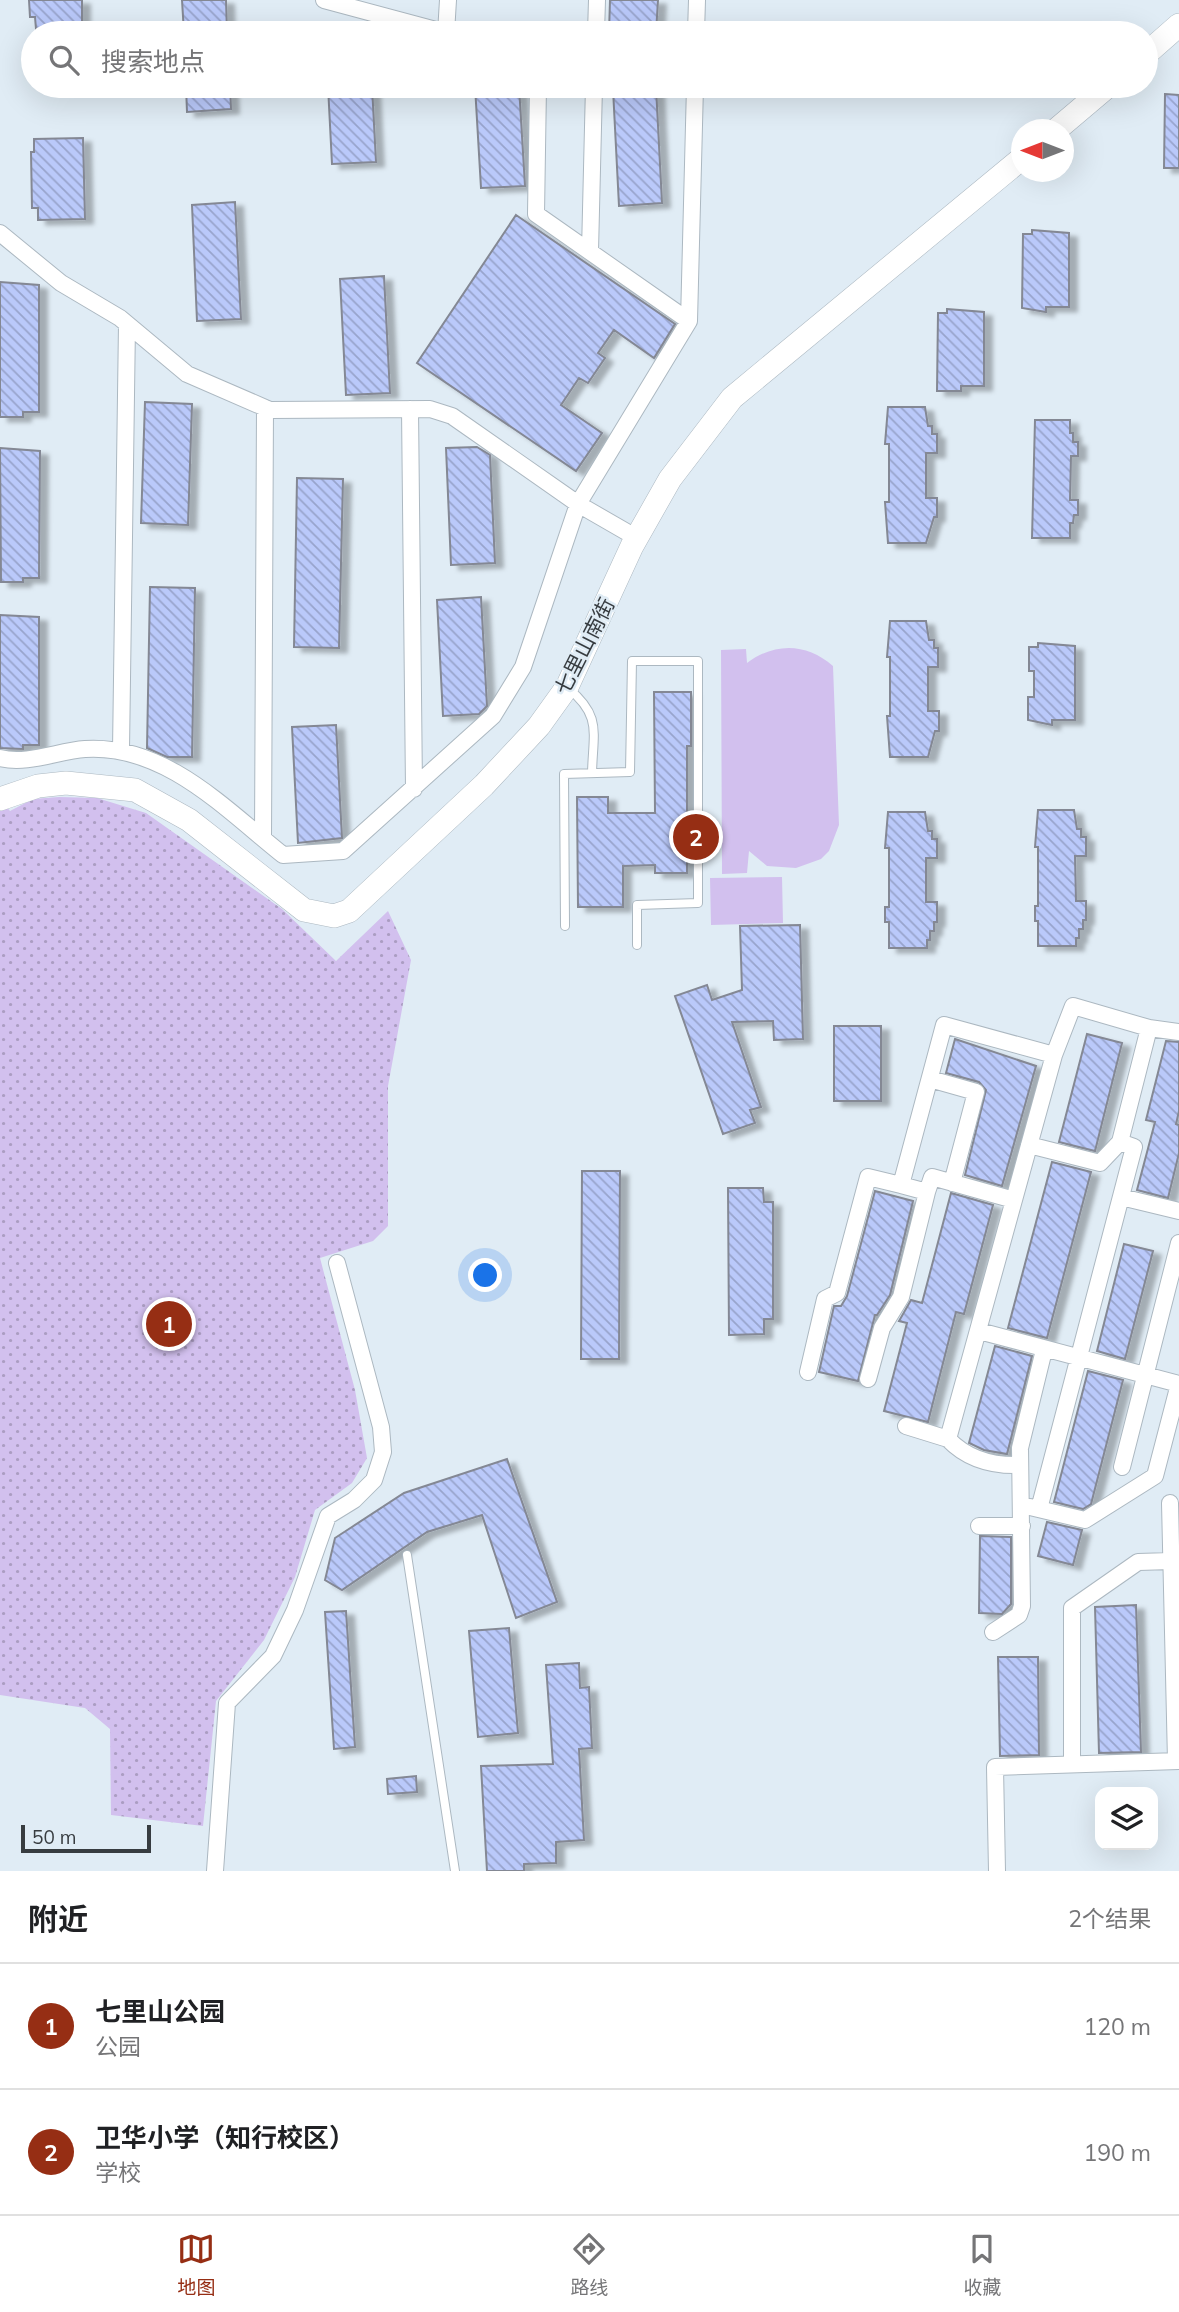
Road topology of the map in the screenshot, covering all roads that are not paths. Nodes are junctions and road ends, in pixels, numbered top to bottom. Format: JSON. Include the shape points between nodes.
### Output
{"nodes":[{"id":1,"x":324,"y":0,"type":"edge"},
{"id":2,"x":448,"y":0,"type":"edge"},
{"id":3,"x":597,"y":0,"type":"edge"},
{"id":4,"x":697,"y":0,"type":"edge"},
{"id":5,"x":402,"y":21,"type":"edge"},
{"id":6,"x":447,"y":21,"type":"edge"},
{"id":7,"x":596,"y":21,"type":"edge"},
{"id":8,"x":696,"y":21,"type":"edge"},
{"id":9,"x":1179,"y":25,"type":"edge"},
{"id":10,"x":1158,"y":43,"type":"edge"},
{"id":11,"x":538,"y":98,"type":"edge"},
{"id":12,"x":594,"y":98,"type":"edge"},
{"id":13,"x":695,"y":98,"type":"edge"},
{"id":14,"x":1094,"y":98,"type":"edge"},
{"id":15,"x":1069,"y":119,"type":"edge"},
{"id":16,"x":1011,"y":167,"type":"edge"},
{"id":17,"x":0,"y":233,"type":"edge"},
{"id":18,"x":590,"y":251,"type":"junction"},
{"id":19,"x":688,"y":321,"type":"junction"},
{"id":20,"x":127,"y":324,"type":"junction"},
{"id":21,"x":265,"y":408,"type":"junction"},
{"id":22,"x":410,"y":409,"type":"junction"},
{"id":23,"x":578,"y":504,"type":"junction"},
{"id":24,"x":637,"y":538,"type":"junction"},
{"id":25,"x":567,"y":687,"type":"junction"},
{"id":26,"x":121,"y":750,"type":"junction"},
{"id":27,"x":0,"y":758,"type":"edge"},
{"id":28,"x":592,"y":773,"type":"junction"},
{"id":29,"x":414,"y":789,"type":"junction"},
{"id":30,"x":0,"y":799,"type":"edge"},
{"id":31,"x":263,"y":838,"type":"junction"},
{"id":32,"x":565,"y":926,"type":"dead end"},
{"id":33,"x":637,"y":945,"type":"dead end"},
{"id":34,"x":1149,"y":1028,"type":"junction"},
{"id":35,"x":1179,"y":1032,"type":"edge"},
{"id":36,"x":1054,"y":1055,"type":"junction"},
{"id":37,"x":930,"y":1079,"type":"junction"},
{"id":38,"x":1120,"y":1142,"type":"junction"},
{"id":39,"x":1029,"y":1145,"type":"junction"},
{"id":40,"x":951,"y":1183,"type":"junction"},
{"id":41,"x":901,"y":1185,"type":"junction"},
{"id":42,"x":927,"y":1192,"type":"junction"},
{"id":43,"x":1121,"y":1197,"type":"junction"},
{"id":44,"x":1014,"y":1200,"type":"junction"},
{"id":45,"x":1179,"y":1211,"type":"edge"},
{"id":46,"x":1179,"y":1243,"type":"edge"},
{"id":47,"x":337,"y":1263,"type":"dead end"},
{"id":48,"x":979,"y":1331,"type":"junction"},
{"id":49,"x":1044,"y":1350,"type":"junction"},
{"id":50,"x":1079,"y":1358,"type":"junction"},
{"id":51,"x":808,"y":1372,"type":"dead end"},
{"id":52,"x":1145,"y":1376,"type":"junction"},
{"id":53,"x":869,"y":1379,"type":"dead end"},
{"id":54,"x":1179,"y":1384,"type":"edge"},
{"id":55,"x":906,"y":1426,"type":"dead end"},
{"id":56,"x":948,"y":1439,"type":"junction"},
{"id":57,"x":1020,"y":1465,"type":"junction"},
{"id":58,"x":1122,"y":1467,"type":"dead end"},
{"id":59,"x":1170,"y":1503,"type":"dead end"},
{"id":60,"x":1021,"y":1504,"type":"junction"},
{"id":61,"x":1040,"y":1509,"type":"junction"},
{"id":62,"x":979,"y":1526,"type":"dead end"},
{"id":63,"x":1022,"y":1526,"type":"junction"},
{"id":64,"x":407,"y":1555,"type":"dead end"},
{"id":65,"x":1171,"y":1561,"type":"junction"},
{"id":66,"x":1176,"y":1628,"type":"edge"},
{"id":67,"x":993,"y":1632,"type":"dead end"},
{"id":68,"x":1177,"y":1761,"type":"edge"},
{"id":69,"x":1072,"y":1764,"type":"junction"},
{"id":70,"x":215,"y":1871,"type":"edge"},
{"id":71,"x":455,"y":1871,"type":"edge"},
{"id":72,"x":997,"y":1871,"type":"edge"}],
"edges":[{"from":1,"to":5,"type":"street"},
{"from":2,"to":6,"type":"street"},
{"from":3,"to":7,"type":"street"},
{"from":4,"to":8,"type":"street"},
{"from":9,"to":10,"type":"street"},
{"from":11,"to":18,"type":"street","via":[[536,214]]},
{"from":12,"to":18,"type":"street"},
{"from":13,"to":19,"type":"street"},
{"from":14,"to":15,"type":"street"},
{"from":16,"to":24,"type":"street","name":"七里山南街","via":[[732,398],[670,479]]},
{"from":17,"to":20,"type":"street","via":[[61,283]]},
{"from":18,"to":19,"type":"street"},
{"from":19,"to":23,"type":"street"},
{"from":20,"to":21,"type":"street","via":[[187,374]]},
{"from":20,"to":26,"type":"street"},
{"from":21,"to":22,"type":"street","via":[[283,412]]},
{"from":21,"to":31,"type":"street"},
{"from":22,"to":23,"type":"street","via":[[453,416]]},
{"from":22,"to":29,"type":"street"},
{"from":23,"to":24,"type":"street"},
{"from":23,"to":29,"type":"street","via":[[523,667],[493,716]]},
{"from":24,"to":25,"type":"street","name":"七里山南街"},
{"from":25,"to":28,"type":"lane","via":[[586,703],[593,719]]},
{"from":25,"to":30,"type":"street","name":"七里山南街","via":[[539,726],[484,785],[349,911],[334,916],[304,910],[190,820],[135,790],[66,783],[38,786]]},
{"from":26,"to":27,"type":"street"},
{"from":26,"to":31,"type":"street","via":[[159,764],[199,787]]},
{"from":28,"to":32,"type":"lane","via":[[564,774]]},
{"from":28,"to":33,"type":"lane","via":[[629,772],[632,661],[698,661],[698,903],[637,905]]},
{"from":29,"to":31,"type":"street","via":[[342,851],[283,855]]},
{"from":34,"to":35,"type":"street"},
{"from":34,"to":36,"type":"street","via":[[1073,1006]]},
{"from":34,"to":38,"type":"street"},
{"from":36,"to":37,"type":"street","via":[[944,1025]]},
{"from":36,"to":39,"type":"street"},
{"from":37,"to":40,"type":"street","via":[[976,1092]]},
{"from":37,"to":41,"type":"street"},
{"from":38,"to":39,"type":"street","via":[[1100,1163]]},
{"from":38,"to":43,"type":"street","via":[[1134,1147]]},
{"from":39,"to":44,"type":"street"},
{"from":40,"to":42,"type":"street","via":[[932,1177]]},
{"from":40,"to":44,"type":"street"},
{"from":41,"to":42,"type":"street"},
{"from":41,"to":51,"type":"street","via":[[868,1177],[837,1293],[825,1299]]},
{"from":42,"to":53,"type":"street","via":[[901,1297],[882,1328]]},
{"from":43,"to":45,"type":"street"},
{"from":43,"to":50,"type":"street"},
{"from":44,"to":48,"type":"street"},
{"from":46,"to":52,"type":"street"},
{"from":47,"to":70,"type":"street","via":[[381,1427],[383,1452],[374,1480],[328,1516],[295,1610],[273,1656],[227,1703]]},
{"from":48,"to":49,"type":"street"},
{"from":48,"to":56,"type":"street"},
{"from":49,"to":50,"type":"street"},
{"from":49,"to":57,"type":"street"},
{"from":50,"to":52,"type":"street"},
{"from":50,"to":61,"type":"street"},
{"from":52,"to":54,"type":"street"},
{"from":52,"to":58,"type":"street"},
{"from":54,"to":61,"type":"street","via":[[1156,1476],[1085,1520]]},
{"from":55,"to":56,"type":"street"},
{"from":56,"to":57,"type":"street","via":[[962,1454],[1004,1466]]},
{"from":57,"to":60,"type":"street"},
{"from":59,"to":65,"type":"street"},
{"from":60,"to":61,"type":"street"},
{"from":60,"to":63,"type":"street"},
{"from":62,"to":63,"type":"street"},
{"from":63,"to":67,"type":"street","via":[[1022,1606],[1019,1615]]},
{"from":64,"to":71,"type":"lane"},
{"from":65,"to":66,"type":"street"},
{"from":65,"to":69,"type":"street","via":[[1138,1562],[1072,1608]]},
{"from":66,"to":68,"type":"street"},
{"from":68,"to":69,"type":"street"},
{"from":69,"to":72,"type":"street","via":[[995,1767]]}]}
